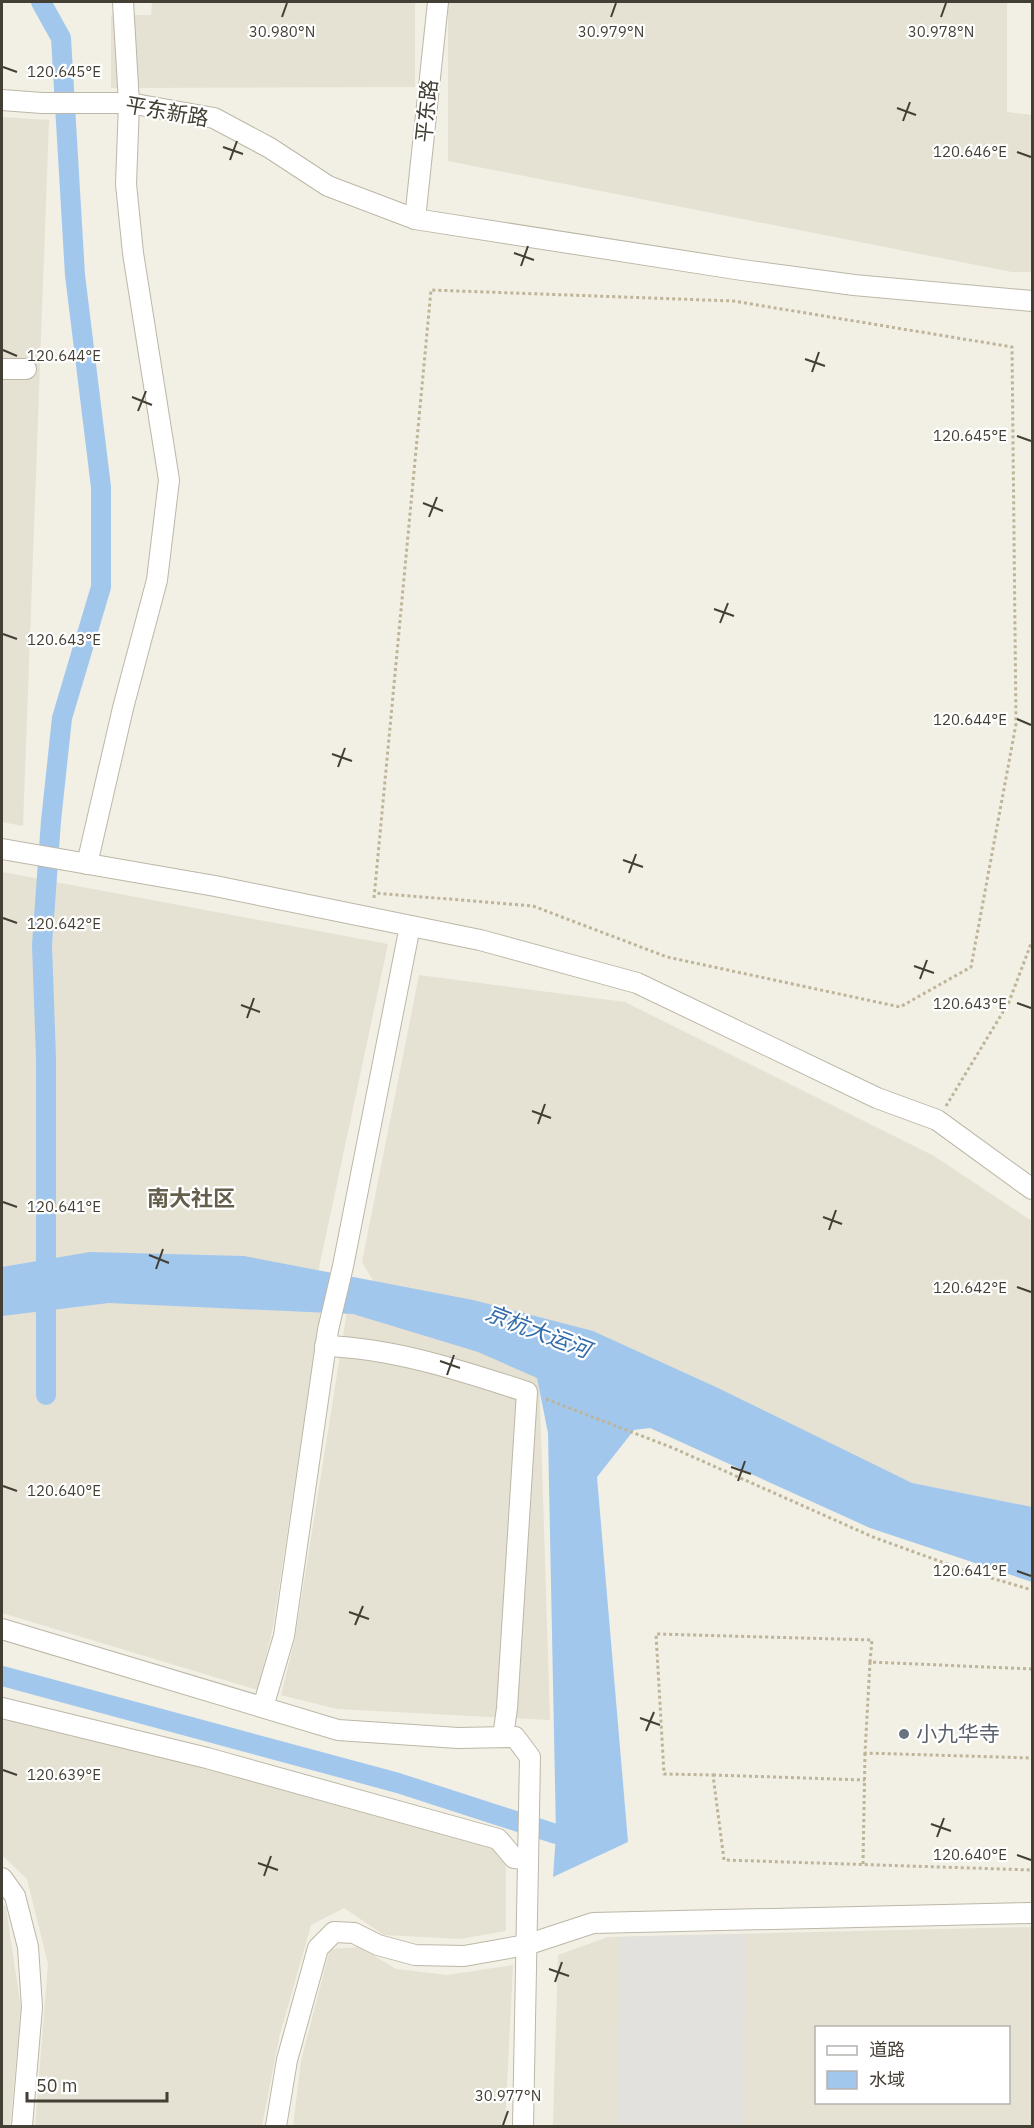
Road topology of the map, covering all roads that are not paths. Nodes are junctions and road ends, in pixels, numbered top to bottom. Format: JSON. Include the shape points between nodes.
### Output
{"nodes":[{"id":1,"x":123,"y":2,"type":"edge"},
{"id":2,"x":438,"y":2,"type":"edge"},
{"id":3,"x":2,"y":100,"type":"edge"},
{"id":4,"x":119,"y":103,"type":"junction"},
{"id":5,"x":415,"y":219,"type":"junction"},
{"id":6,"x":1032,"y":301,"type":"edge"},
{"id":7,"x":2,"y":369,"type":"edge"},
{"id":8,"x":26,"y":369,"type":"dead end"},
{"id":9,"x":5,"y":850,"type":"edge"},
{"id":10,"x":86,"y":864,"type":"junction"},
{"id":11,"x":410,"y":926,"type":"junction"},
{"id":12,"x":1032,"y":1189,"type":"edge"},
{"id":13,"x":327,"y":1338,"type":"junction"},
{"id":14,"x":2,"y":1629,"type":"edge"},
{"id":15,"x":263,"y":1707,"type":"junction"},
{"id":16,"x":2,"y":1708,"type":"edge"},
{"id":17,"x":503,"y":1737,"type":"junction"},
{"id":18,"x":527,"y":1859,"type":"junction"},
{"id":19,"x":2,"y":1878,"type":"edge"},
{"id":20,"x":1032,"y":1913,"type":"edge"},
{"id":21,"x":526,"y":1945,"type":"junction"},
{"id":22,"x":22,"y":2127,"type":"edge"},
{"id":23,"x":276,"y":2127,"type":"edge"},
{"id":24,"x":523,"y":2127,"type":"edge"}],
"edges":[{"from":1,"to":4,"type":"street"},
{"from":2,"to":5,"type":"street","name":"平东路"},
{"from":3,"to":4,"type":"street","name":"平东新路"},
{"from":4,"to":5,"type":"street","name":"平东新路","via":[[214,118],[328,186]]},
{"from":4,"to":10,"type":"street","via":[[133,254],[169,480],[157,580]]},
{"from":5,"to":6,"type":"street","name":"平东新路","via":[[854,285]]},
{"from":7,"to":8,"type":"street"},
{"from":9,"to":10,"type":"street"},
{"from":10,"to":11,"type":"street"},
{"from":11,"to":12,"type":"street","via":[[480,940],[637,983],[877,1098],[937,1120]]},
{"from":11,"to":13,"type":"street"},
{"from":13,"to":15,"type":"street","via":[[284,1635]]},
{"from":13,"to":17,"type":"street","via":[[462,1371],[527,1392]]},
{"from":14,"to":15,"type":"street"},
{"from":15,"to":17,"type":"street","via":[[338,1730]]},
{"from":16,"to":18,"type":"street","via":[[207,1758],[498,1839],[514,1858]]},
{"from":17,"to":18,"type":"street","via":[[515,1737],[530,1757]]},
{"from":18,"to":21,"type":"street"},
{"from":19,"to":22,"type":"street","via":[[15,1896],[28,1947],[32,2007]]},
{"from":20,"to":21,"type":"street","via":[[593,1923]]},
{"from":21,"to":23,"type":"street","via":[[464,1956],[414,1955],[378,1945],[354,1933],[334,1932],[318,1948],[287,2060]]},
{"from":21,"to":24,"type":"street"}]}
